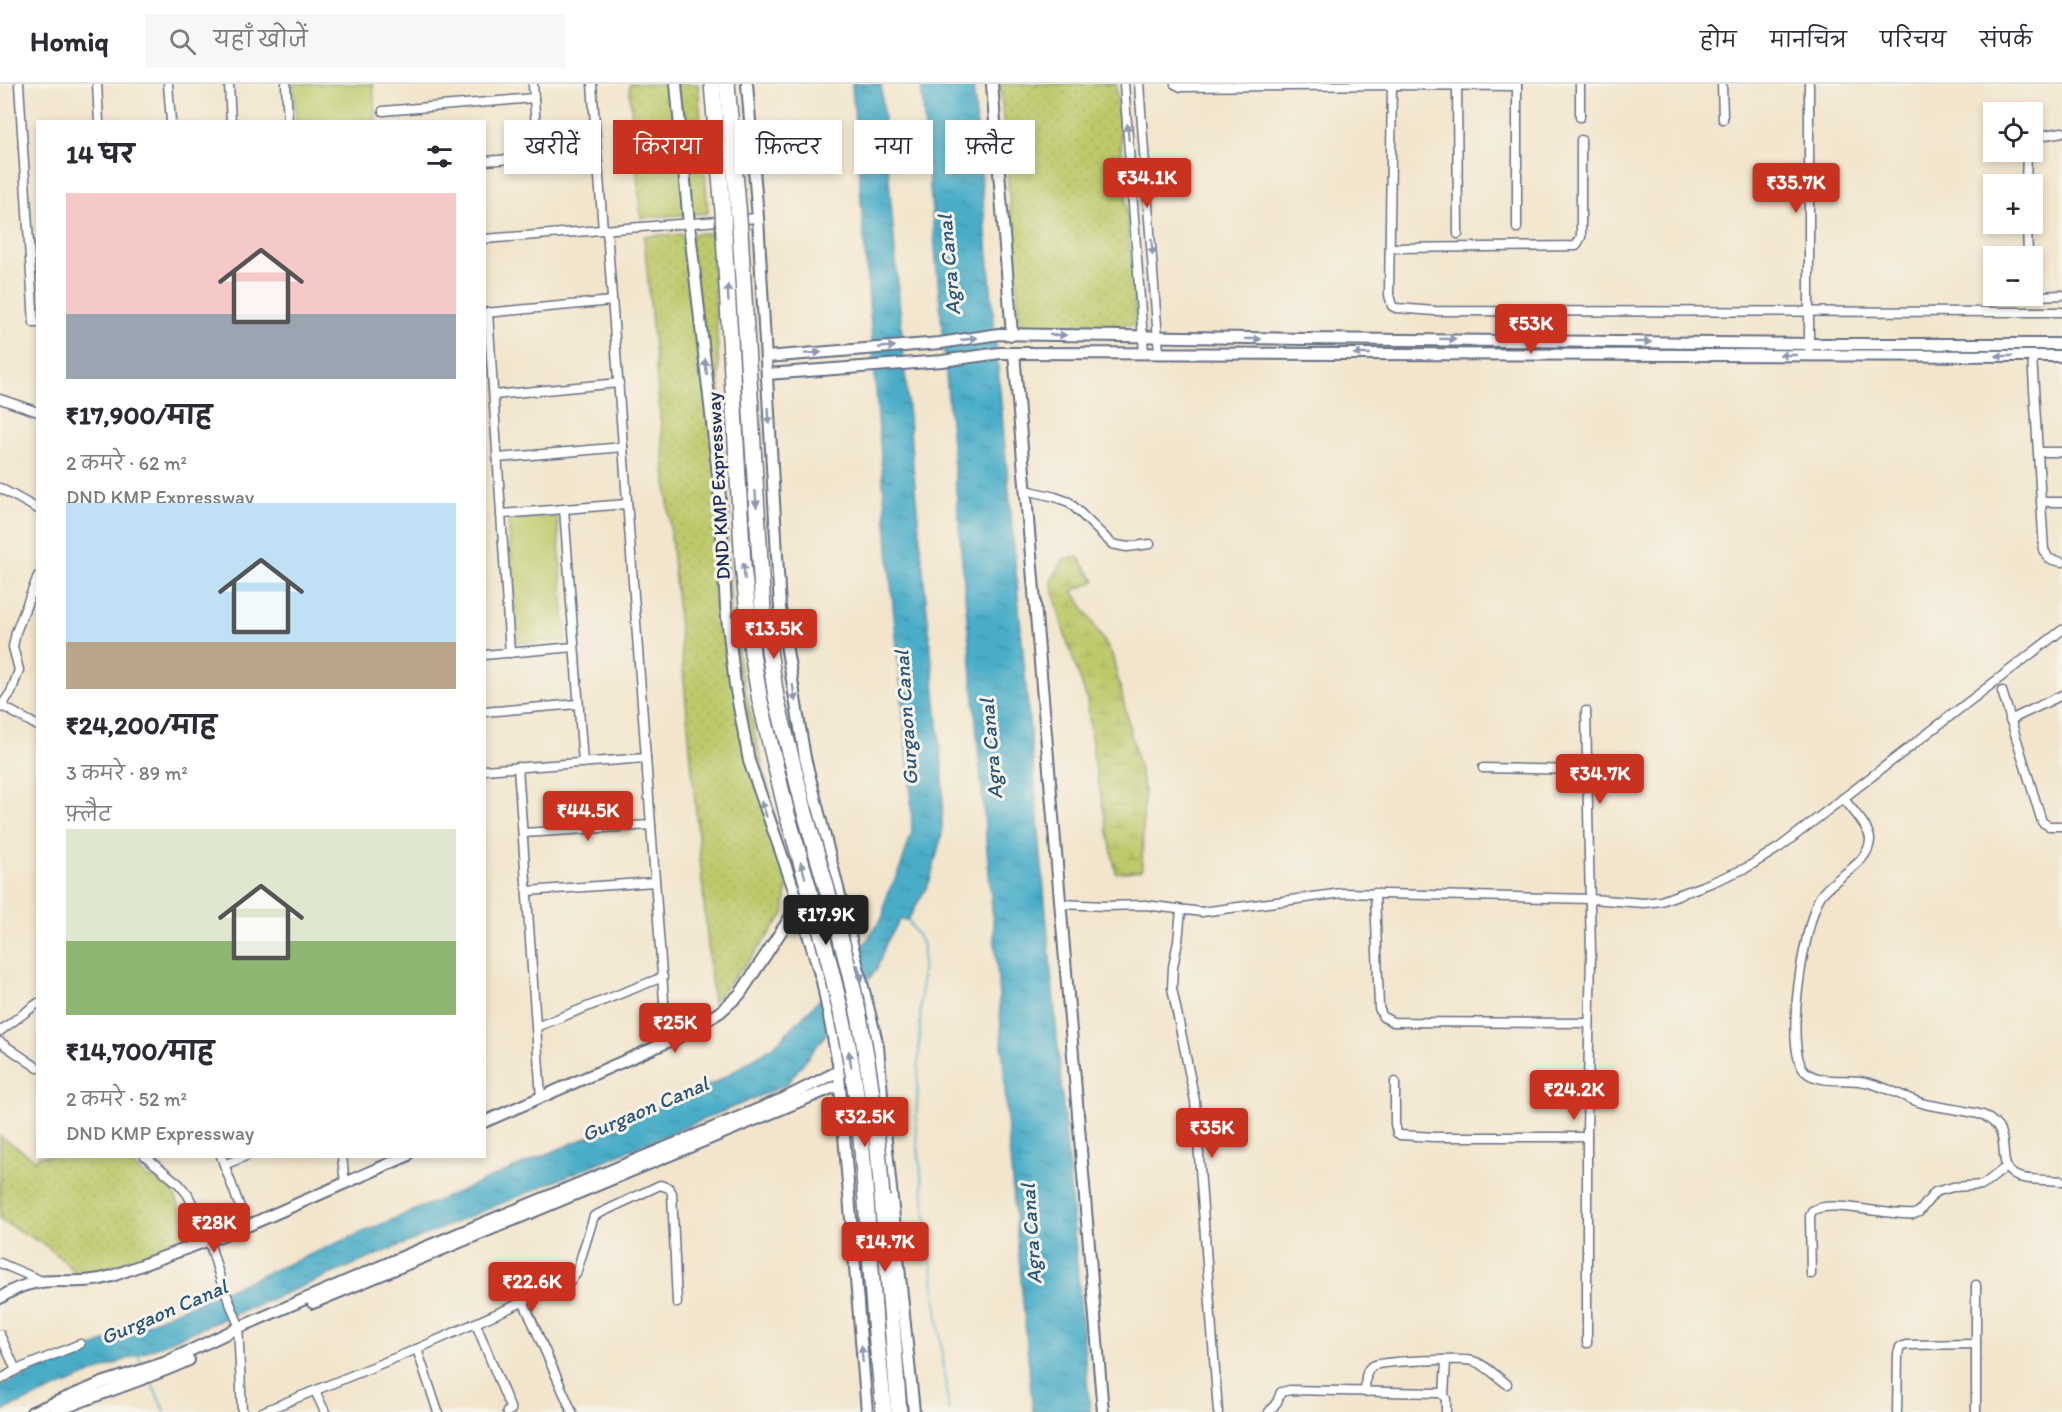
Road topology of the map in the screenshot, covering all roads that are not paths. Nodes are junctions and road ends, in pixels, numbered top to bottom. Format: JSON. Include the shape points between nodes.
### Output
{"nodes":[{"id":1,"x":19,"y":84,"type":"edge"},
{"id":2,"x":97,"y":84,"type":"edge"},
{"id":3,"x":168,"y":84,"type":"edge"},
{"id":4,"x":229,"y":84,"type":"edge"},
{"id":5,"x":286,"y":84,"type":"edge"},
{"id":6,"x":533,"y":84,"type":"edge"},
{"id":7,"x":592,"y":84,"type":"edge"},
{"id":8,"x":676,"y":84,"type":"edge"},
{"id":9,"x":712,"y":84,"type":"edge"},
{"id":10,"x":727,"y":84,"type":"edge"},
{"id":11,"x":747,"y":84,"type":"edge"},
{"id":12,"x":992,"y":84,"type":"edge"},
{"id":13,"x":1124,"y":84,"type":"edge"},
{"id":14,"x":1139,"y":84,"type":"edge"},
{"id":15,"x":1175,"y":84,"type":"edge"},
{"id":16,"x":1580,"y":84,"type":"edge"},
{"id":17,"x":1722,"y":84,"type":"edge"},
{"id":18,"x":1809,"y":84,"type":"edge"},
{"id":19,"x":1392,"y":85,"type":"edge"},
{"id":20,"x":1457,"y":85,"type":"edge"},
{"id":21,"x":1516,"y":85,"type":"edge"},
{"id":22,"x":534,"y":98,"type":"junction"},
{"id":23,"x":383,"y":111,"type":"dead end"},
{"id":24,"x":1580,"y":117,"type":"dead end"},
{"id":25,"x":1723,"y":119,"type":"dead end"},
{"id":26,"x":99,"y":120,"type":"edge"},
{"id":27,"x":171,"y":120,"type":"edge"},
{"id":28,"x":231,"y":120,"type":"edge"},
{"id":29,"x":288,"y":120,"type":"edge"},
{"id":30,"x":535,"y":120,"type":"edge"},
{"id":31,"x":595,"y":120,"type":"edge"},
{"id":32,"x":2062,"y":132,"type":"edge"},
{"id":33,"x":2043,"y":135,"type":"edge"},
{"id":34,"x":1581,"y":141,"type":"dead end"},
{"id":35,"x":504,"y":160,"type":"edge"},
{"id":36,"x":486,"y":161,"type":"edge"},
{"id":37,"x":599,"y":174,"type":"edge"},
{"id":38,"x":758,"y":218,"type":"junction"},
{"id":39,"x":689,"y":224,"type":"junction"},
{"id":40,"x":1517,"y":228,"type":"dead end"},
{"id":41,"x":605,"y":230,"type":"junction"},
{"id":42,"x":732,"y":232,"type":"junction"},
{"id":43,"x":1458,"y":234,"type":"dead end"},
{"id":44,"x":486,"y":239,"type":"edge"},
{"id":45,"x":1390,"y":248,"type":"junction"},
{"id":46,"x":2062,"y":295,"type":"edge"},
{"id":47,"x":2043,"y":296,"type":"edge"},
{"id":48,"x":612,"y":301,"type":"junction"},
{"id":49,"x":1810,"y":311,"type":"junction"},
{"id":50,"x":2062,"y":312,"type":"edge"},
{"id":51,"x":486,"y":313,"type":"edge"},
{"id":52,"x":36,"y":322,"type":"edge"},
{"id":53,"x":1012,"y":334,"type":"junction"},
{"id":54,"x":1144,"y":337,"type":"junction"},
{"id":55,"x":1158,"y":337,"type":"junction"},
{"id":56,"x":1810,"y":344,"type":"junction"},
{"id":57,"x":2062,"y":344,"type":"edge"},
{"id":58,"x":1014,"y":353,"type":"junction"},
{"id":59,"x":1144,"y":353,"type":"junction"},
{"id":60,"x":1159,"y":353,"type":"junction"},
{"id":61,"x":1809,"y":355,"type":"junction"},
{"id":62,"x":2032,"y":356,"type":"junction"},
{"id":63,"x":2062,"y":356,"type":"edge"},
{"id":64,"x":766,"y":357,"type":"junction"},
{"id":65,"x":766,"y":374,"type":"junction"},
{"id":66,"x":618,"y":383,"type":"junction"},
{"id":67,"x":494,"y":395,"type":"junction"},
{"id":68,"x":0,"y":399,"type":"edge"},
{"id":69,"x":36,"y":411,"type":"edge"},
{"id":70,"x":623,"y":447,"type":"junction"},
{"id":71,"x":2039,"y":452,"type":"junction"},
{"id":72,"x":2062,"y":452,"type":"edge"},
{"id":73,"x":498,"y":458,"type":"junction"},
{"id":74,"x":0,"y":488,"type":"edge"},
{"id":75,"x":1026,"y":490,"type":"junction"},
{"id":76,"x":2042,"y":502,"type":"junction"},
{"id":77,"x":2062,"y":502,"type":"edge"},
{"id":78,"x":627,"y":504,"type":"junction"},
{"id":79,"x":36,"y":508,"type":"edge"},
{"id":80,"x":564,"y":508,"type":"junction"},
{"id":81,"x":501,"y":514,"type":"junction"},
{"id":82,"x":1150,"y":544,"type":"dead end"},
{"id":83,"x":2062,"y":562,"type":"edge"},
{"id":84,"x":36,"y":581,"type":"edge"},
{"id":85,"x":2062,"y":630,"type":"edge"},
{"id":86,"x":574,"y":647,"type":"junction"},
{"id":87,"x":510,"y":653,"type":"junction"},
{"id":88,"x":486,"y":655,"type":"edge"},
{"id":89,"x":2002,"y":691,"type":"dead end"},
{"id":90,"x":2062,"y":695,"type":"edge"},
{"id":91,"x":578,"y":704,"type":"junction"},
{"id":92,"x":1,"y":707,"type":"edge"},
{"id":93,"x":1586,"y":711,"type":"dead end"},
{"id":94,"x":486,"y":712,"type":"edge"},
{"id":95,"x":2010,"y":720,"type":"junction"},
{"id":96,"x":36,"y":725,"type":"edge"},
{"id":97,"x":646,"y":758,"type":"junction"},
{"id":98,"x":582,"y":763,"type":"junction"},
{"id":99,"x":518,"y":767,"type":"junction"},
{"id":100,"x":1484,"y":768,"type":"dead end"},
{"id":101,"x":486,"y":770,"type":"edge"},
{"id":102,"x":1586,"y":770,"type":"junction"},
{"id":103,"x":1843,"y":798,"type":"junction"},
{"id":104,"x":651,"y":825,"type":"junction"},
{"id":105,"x":2062,"y":826,"type":"edge"},
{"id":106,"x":822,"y":832,"type":"junction"},
{"id":107,"x":523,"y":833,"type":"junction"},
{"id":108,"x":776,"y":844,"type":"junction"},
{"id":109,"x":656,"y":882,"type":"junction"},
{"id":110,"x":527,"y":891,"type":"junction"},
{"id":111,"x":1375,"y":893,"type":"junction"},
{"id":112,"x":1591,"y":899,"type":"junction"},
{"id":113,"x":799,"y":904,"type":"junction"},
{"id":114,"x":1060,"y":904,"type":"junction"},
{"id":115,"x":1180,"y":910,"type":"junction"},
{"id":116,"x":663,"y":977,"type":"junction"},
{"id":117,"x":36,"y":1004,"type":"edge"},
{"id":118,"x":1589,"y":1023,"type":"junction"},
{"id":119,"x":536,"y":1027,"type":"junction"},
{"id":120,"x":0,"y":1030,"type":"edge"},
{"id":121,"x":0,"y":1042,"type":"edge"},
{"id":122,"x":667,"y":1042,"type":"junction"},
{"id":123,"x":36,"y":1067,"type":"edge"},
{"id":124,"x":838,"y":1071,"type":"junction"},
{"id":125,"x":1395,"y":1082,"type":"dead end"},
{"id":126,"x":839,"y":1085,"type":"junction"},
{"id":127,"x":541,"y":1098,"type":"junction"},
{"id":128,"x":486,"y":1121,"type":"edge"},
{"id":129,"x":885,"y":1131,"type":"junction"},
{"id":130,"x":843,"y":1136,"type":"junction"},
{"id":131,"x":1587,"y":1137,"type":"junction"},
{"id":132,"x":149,"y":1158,"type":"edge"},
{"id":133,"x":342,"y":1158,"type":"edge"},
{"id":134,"x":396,"y":1159,"type":"edge"},
{"id":135,"x":222,"y":1161,"type":"edge"},
{"id":136,"x":2006,"y":1167,"type":"junction"},
{"id":137,"x":2062,"y":1181,"type":"edge"},
{"id":138,"x":345,"y":1184,"type":"junction"},
{"id":139,"x":247,"y":1226,"type":"junction"},
{"id":140,"x":209,"y":1241,"type":"junction"},
{"id":141,"x":0,"y":1263,"type":"edge"},
{"id":142,"x":1811,"y":1274,"type":"dead end"},
{"id":143,"x":42,"y":1281,"type":"junction"},
{"id":144,"x":1976,"y":1285,"type":"dead end"},
{"id":145,"x":0,"y":1298,"type":"edge"},
{"id":146,"x":524,"y":1303,"type":"junction"},
{"id":147,"x":677,"y":1303,"type":"dead end"},
{"id":148,"x":476,"y":1324,"type":"junction"},
{"id":149,"x":238,"y":1328,"type":"junction"},
{"id":150,"x":0,"y":1335,"type":"edge"},
{"id":151,"x":1587,"y":1343,"type":"dead end"},
{"id":152,"x":80,"y":1344,"type":"dead end"},
{"id":153,"x":1976,"y":1344,"type":"junction"},
{"id":154,"x":417,"y":1349,"type":"junction"},
{"id":155,"x":1446,"y":1361,"type":"junction"},
{"id":156,"x":16,"y":1370,"type":"junction"},
{"id":157,"x":135,"y":1379,"type":"junction"},
{"id":158,"x":0,"y":1380,"type":"edge"},
{"id":159,"x":1507,"y":1384,"type":"dead end"},
{"id":160,"x":315,"y":1391,"type":"junction"},
{"id":161,"x":1365,"y":1392,"type":"junction"},
{"id":162,"x":1444,"y":1396,"type":"junction"},
{"id":163,"x":32,"y":1412,"type":"edge"},
{"id":164,"x":55,"y":1412,"type":"edge"},
{"id":165,"x":242,"y":1412,"type":"edge"},
{"id":166,"x":262,"y":1412,"type":"edge"},
{"id":167,"x":325,"y":1412,"type":"edge"},
{"id":168,"x":438,"y":1412,"type":"edge"},
{"id":169,"x":507,"y":1412,"type":"edge"},
{"id":170,"x":572,"y":1412,"type":"edge"},
{"id":171,"x":867,"y":1412,"type":"edge"},
{"id":172,"x":884,"y":1412,"type":"edge"},
{"id":173,"x":899,"y":1412,"type":"edge"},
{"id":174,"x":915,"y":1412,"type":"edge"},
{"id":175,"x":1103,"y":1412,"type":"edge"},
{"id":176,"x":1218,"y":1412,"type":"edge"},
{"id":177,"x":1269,"y":1412,"type":"edge"},
{"id":178,"x":1446,"y":1412,"type":"edge"},
{"id":179,"x":1897,"y":1412,"type":"edge"},
{"id":180,"x":1976,"y":1412,"type":"edge"}],
"edges":[{"from":1,"to":52,"type":"street","via":[[33,323]]},
{"from":2,"to":26,"type":"street"},
{"from":3,"to":27,"type":"street"},
{"from":4,"to":28,"type":"street"},
{"from":5,"to":29,"type":"street"},
{"from":6,"to":22,"type":"street"},
{"from":7,"to":31,"type":"street"},
{"from":8,"to":39,"type":"street"},
{"from":9,"to":42,"type":"highway","name":"DND KMP Expressway","bridge":true,"via":[[723,211]]},
{"from":10,"to":42,"type":"highway","name":"DND KMP Expressway","bridge":true,"via":[[738,206]]},
{"from":11,"to":38,"type":"street"},
{"from":12,"to":53,"type":"street"},
{"from":54,"to":13,"type":"street","one_way":true},
{"from":14,"to":55,"type":"street","one_way":true},
{"from":15,"to":19,"type":"street"},
{"from":16,"to":24,"type":"street"},
{"from":17,"to":25,"type":"street"},
{"from":18,"to":49,"type":"street"},
{"from":19,"to":20,"type":"street"},
{"from":19,"to":45,"type":"street"},
{"from":20,"to":21,"type":"street"},
{"from":20,"to":43,"type":"street"},
{"from":21,"to":40,"type":"street"},
{"from":22,"to":23,"type":"street"},
{"from":22,"to":30,"type":"street"},
{"from":32,"to":33,"type":"street"},
{"from":34,"to":45,"type":"street","via":[[1581,237],[1576,246]]},
{"from":35,"to":36,"type":"street"},
{"from":37,"to":41,"type":"street"},
{"from":38,"to":39,"type":"street"},
{"from":38,"to":64,"type":"street"},
{"from":39,"to":41,"type":"street"},
{"from":108,"to":39,"type":"street","one_way":true,"via":[[749,761],[735,686],[719,483]]},
{"from":41,"to":44,"type":"street"},
{"from":41,"to":48,"type":"street"},
{"from":172,"to":42,"type":"highway","name":"DND KMP Expressway","one_way":true,"bridge":true,"via":[[859,1115],[848,1042],[787,814],[752,653],[743,565]]},
{"from":42,"to":173,"type":"highway","name":"DND KMP Expressway","one_way":true,"bridge":true,"via":[[763,610],[776,696],[863,1037],[875,1112]]},
{"from":45,"to":49,"type":"street","via":[[1389,301],[1401,310]]},
{"from":46,"to":47,"type":"street"},
{"from":48,"to":51,"type":"street"},
{"from":48,"to":66,"type":"street"},
{"from":49,"to":50,"type":"street"},
{"from":49,"to":56,"type":"street"},
{"from":51,"to":67,"type":"street"},
{"from":53,"to":54,"type":"street","one_way":true},
{"from":64,"to":53,"type":"street","one_way":true},
{"from":54,"to":55,"type":"street"},
{"from":54,"to":59,"type":"street"},
{"from":55,"to":56,"type":"street","one_way":true},
{"from":55,"to":60,"type":"street"},
{"from":56,"to":57,"type":"street"},
{"from":56,"to":61,"type":"street"},
{"from":58,"to":59,"type":"street"},
{"from":58,"to":65,"type":"street"},
{"from":58,"to":75,"type":"street"},
{"from":59,"to":60,"type":"street"},
{"from":61,"to":60,"type":"street","one_way":true},
{"from":62,"to":61,"type":"street","one_way":true},
{"from":62,"to":63,"type":"street"},
{"from":62,"to":71,"type":"street"},
{"from":64,"to":65,"type":"street"},
{"from":65,"to":106,"type":"street","one_way":true,"via":[[780,608],[805,758]]},
{"from":66,"to":67,"type":"street"},
{"from":66,"to":70,"type":"street"},
{"from":67,"to":73,"type":"street"},
{"from":68,"to":69,"type":"street"},
{"from":70,"to":73,"type":"street"},
{"from":70,"to":78,"type":"street"},
{"from":71,"to":72,"type":"street"},
{"from":71,"to":76,"type":"street"},
{"from":73,"to":81,"type":"street"},
{"from":74,"to":79,"type":"street"},
{"from":75,"to":82,"type":"street","via":[[1069,502],[1113,544]]},
{"from":75,"to":114,"type":"street"},
{"from":76,"to":77,"type":"street"},
{"from":76,"to":83,"type":"street","via":[[2046,556]]},
{"from":78,"to":80,"type":"street"},
{"from":78,"to":97,"type":"street"},
{"from":80,"to":81,"type":"street"},
{"from":80,"to":86,"type":"street"},
{"from":81,"to":87,"type":"street"},
{"from":84,"to":92,"type":"street","via":[[13,647],[19,670]]},
{"from":85,"to":103,"type":"street"},
{"from":86,"to":87,"type":"street"},
{"from":86,"to":91,"type":"street"},
{"from":87,"to":88,"type":"street"},
{"from":89,"to":95,"type":"street"},
{"from":90,"to":95,"type":"street"},
{"from":91,"to":94,"type":"street"},
{"from":91,"to":98,"type":"street"},
{"from":92,"to":96,"type":"street"},
{"from":93,"to":102,"type":"street"},
{"from":95,"to":105,"type":"street","via":[[2042,822]]},
{"from":97,"to":98,"type":"street"},
{"from":97,"to":104,"type":"street"},
{"from":98,"to":99,"type":"street"},
{"from":99,"to":101,"type":"street"},
{"from":99,"to":107,"type":"street"},
{"from":100,"to":102,"type":"street"},
{"from":102,"to":112,"type":"street"},
{"from":103,"to":112,"type":"street","via":[[1780,847],[1746,868],[1707,884],[1661,901]]},
{"from":103,"to":136,"type":"street","via":[[1869,833],[1870,843],[1861,858],[1824,891],[1814,910],[1795,1010],[1798,1062],[1817,1078],[1863,1081],[1924,1103],[1983,1115],[2000,1131]]},
{"from":104,"to":107,"type":"street"},
{"from":104,"to":109,"type":"street"},
{"from":106,"to":108,"type":"street"},
{"from":106,"to":129,"type":"street","one_way":true,"via":[[878,1046]]},
{"from":107,"to":110,"type":"street"},
{"from":108,"to":113,"type":"street"},
{"from":109,"to":110,"type":"street"},
{"from":109,"to":116,"type":"street"},
{"from":110,"to":119,"type":"street"},
{"from":111,"to":112,"type":"street"},
{"from":111,"to":115,"type":"street","via":[[1296,898],[1202,912]]},
{"from":111,"to":118,"type":"street","via":[[1379,1008],[1387,1020]]},
{"from":112,"to":118,"type":"street"},
{"from":113,"to":122,"type":"street","via":[[733,1002]]},
{"from":113,"to":124,"type":"street","via":[[825,994]]},
{"from":114,"to":115,"type":"street","via":[[1145,905]]},
{"from":114,"to":175,"type":"street"},
{"from":115,"to":176,"type":"street","via":[[1172,988],[1195,1101]]},
{"from":116,"to":119,"type":"street"},
{"from":116,"to":122,"type":"street"},
{"from":117,"to":120,"type":"street"},
{"from":118,"to":131,"type":"street"},
{"from":119,"to":127,"type":"street"},
{"from":121,"to":123,"type":"street"},
{"from":122,"to":127,"type":"street"},
{"from":124,"to":126,"type":"street"},
{"from":124,"to":149,"type":"street","via":[[784,1098]]},
{"from":125,"to":131,"type":"street","via":[[1395,1124],[1400,1135]]},
{"from":126,"to":130,"type":"street"},
{"from":126,"to":149,"type":"street"},
{"from":127,"to":128,"type":"street"},
{"from":129,"to":130,"type":"street"},
{"from":129,"to":174,"type":"street"},
{"from":171,"to":130,"type":"street","one_way":true},
{"from":131,"to":151,"type":"street"},
{"from":132,"to":140,"type":"street","via":[[188,1195]]},
{"from":133,"to":138,"type":"street"},
{"from":134,"to":138,"type":"street"},
{"from":135,"to":139,"type":"street"},
{"from":136,"to":137,"type":"street","via":[[2017,1176]]},
{"from":136,"to":142,"type":"street","via":[[1983,1185],[1935,1192],[1914,1214],[1816,1208],[1810,1216]]},
{"from":138,"to":139,"type":"street"},
{"from":139,"to":140,"type":"street"},
{"from":140,"to":143,"type":"street","via":[[99,1280]]},
{"from":140,"to":149,"type":"street"},
{"from":141,"to":143,"type":"street"},
{"from":143,"to":145,"type":"street","via":[[20,1286]]},
{"from":144,"to":153,"type":"street"},
{"from":146,"to":147,"type":"street","via":[[574,1279],[594,1216],[665,1185],[673,1201]]},
{"from":146,"to":148,"type":"street"},
{"from":146,"to":170,"type":"street"},
{"from":148,"to":154,"type":"street"},
{"from":148,"to":169,"type":"street","via":[[511,1410]]},
{"from":149,"to":157,"type":"street"},
{"from":149,"to":165,"type":"street"},
{"from":150,"to":156,"type":"street"},
{"from":152,"to":156,"type":"street"},
{"from":153,"to":179,"type":"street","via":[[1900,1347]]},
{"from":153,"to":180,"type":"street"},
{"from":154,"to":160,"type":"street"},
{"from":154,"to":168,"type":"street"},
{"from":155,"to":159,"type":"street","via":[[1472,1360]]},
{"from":155,"to":161,"type":"street","via":[[1374,1365],[1367,1373]]},
{"from":155,"to":162,"type":"street"},
{"from":156,"to":158,"type":"street"},
{"from":157,"to":163,"type":"street","via":[[102,1383]]},
{"from":157,"to":164,"type":"street"},
{"from":160,"to":166,"type":"street"},
{"from":160,"to":167,"type":"street"},
{"from":161,"to":162,"type":"street"},
{"from":161,"to":177,"type":"street","via":[[1285,1391]]},
{"from":162,"to":178,"type":"street"}]}
